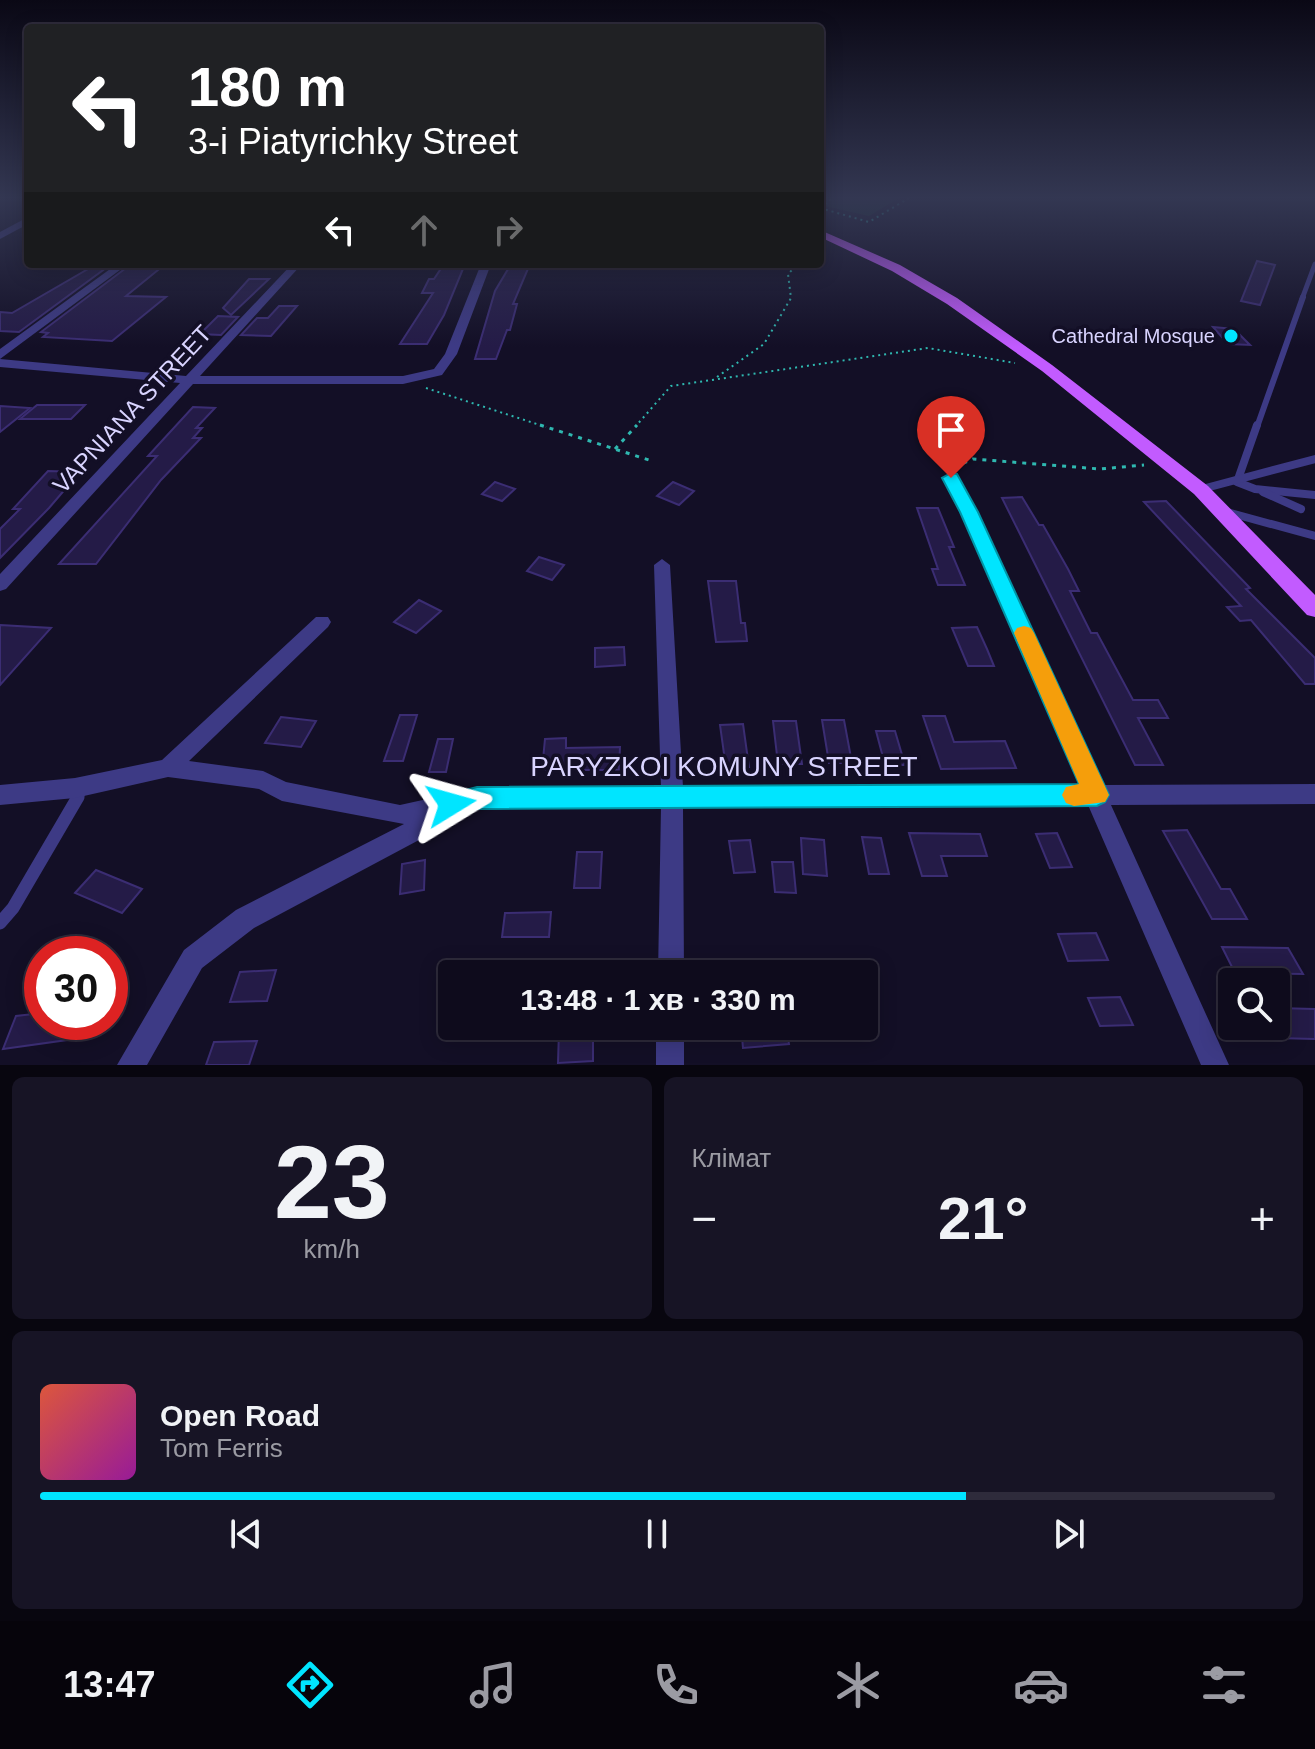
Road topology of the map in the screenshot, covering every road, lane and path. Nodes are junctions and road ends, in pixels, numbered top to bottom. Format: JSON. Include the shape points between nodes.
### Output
{"nodes":[{"id":1,"x":852,"y":248,"type":"edge"},
{"id":2,"x":1315,"y":264,"type":"edge"},
{"id":3,"x":118,"y":268,"type":"edge"},
{"id":4,"x":293,"y":268,"type":"edge"},
{"id":5,"x":484,"y":268,"type":"edge"},
{"id":6,"x":794,"y":268,"type":"edge"},
{"id":7,"x":0,"y":355,"type":"edge"},
{"id":8,"x":0,"y":363,"type":"edge"},
{"id":9,"x":1047,"y":368,"type":"junction"},
{"id":10,"x":714,"y":379,"type":"junction"},
{"id":11,"x":188,"y":380,"type":"junction"},
{"id":12,"x":403,"y":380,"type":"junction"},
{"id":13,"x":615,"y":449,"type":"junction"},
{"id":14,"x":1315,"y":459,"type":"edge"},
{"id":15,"x":652,"y":461,"type":"dead end"},
{"id":16,"x":1171,"y":463,"type":"junction"},
{"id":17,"x":951,"y":478,"type":"joint"},
{"id":18,"x":1237,"y":482,"type":"junction"},
{"id":19,"x":1255,"y":489,"type":"junction"},
{"id":20,"x":1201,"y":490,"type":"junction"},
{"id":21,"x":1315,"y":495,"type":"edge"},
{"id":22,"x":1301,"y":509,"type":"dead end"},
{"id":23,"x":1221,"y":510,"type":"junction"},
{"id":24,"x":1315,"y":536,"type":"edge"},
{"id":25,"x":662,"y":565,"type":"dead end"},
{"id":26,"x":0,"y":585,"type":"edge"},
{"id":27,"x":1315,"y":609,"type":"edge"},
{"id":28,"x":322,"y":622,"type":"dead end"},
{"id":29,"x":168,"y":768,"type":"junction"},
{"id":30,"x":84,"y":786,"type":"junction"},
{"id":31,"x":1315,"y":794,"type":"edge"},
{"id":32,"x":0,"y":795,"type":"edge"},
{"id":33,"x":1097,"y":795,"type":"junction"},
{"id":34,"x":672,"y":796,"type":"junction"},
{"id":35,"x":477,"y":798,"type":"junction"},
{"id":36,"x":0,"y":923,"type":"edge"},
{"id":37,"x":671,"y":960,"type":"edge"},
{"id":38,"x":670,"y":1040,"type":"edge"},
{"id":39,"x":131,"y":1065,"type":"edge"},
{"id":40,"x":670,"y":1065,"type":"edge"},
{"id":41,"x":1215,"y":1065,"type":"edge"}],
"edges":[{"from":1,"to":9,"type":"main road","via":[[952,301]]},
{"from":2,"to":18,"type":"lane"},
{"from":3,"to":7,"type":"street"},
{"from":4,"to":11,"type":"street","name":"VAPNIANA STREET"},
{"from":5,"to":12,"type":"street","via":[[451,354],[438,372]]},
{"from":6,"to":10,"type":"path","via":[[788,274],[791,298],[764,344]]},
{"from":8,"to":11,"type":"street"},
{"from":9,"to":10,"type":"path","via":[[928,348]]},
{"from":9,"to":16,"type":"main road"},
{"from":10,"to":13,"type":"path","via":[[671,386]]},
{"from":11,"to":12,"type":"street"},
{"from":11,"to":26,"type":"street","name":"VAPNIANA STREET"},
{"from":12,"to":13,"type":"path"},
{"from":13,"to":15,"type":"path"},
{"from":14,"to":18,"type":"lane"},
{"from":16,"to":17,"type":"path","via":[[1100,469],[973,459],[954,466]]},
{"from":16,"to":20,"type":"main road"},
{"from":17,"to":33,"type":"street"},
{"from":18,"to":19,"type":"lane"},
{"from":18,"to":20,"type":"lane"},
{"from":19,"to":21,"type":"lane"},
{"from":19,"to":22,"type":"lane"},
{"from":20,"to":23,"type":"main road"},
{"from":23,"to":24,"type":"lane"},
{"from":23,"to":27,"type":"main road"},
{"from":25,"to":34,"type":"street"},
{"from":28,"to":29,"type":"street"},
{"from":29,"to":30,"type":"street","name":"PARYZKOI KOMUNY STREET"},
{"from":29,"to":35,"type":"street","name":"PARYZKOI KOMUNY STREET","via":[[263,780],[282,791],[400,815]]},
{"from":30,"to":32,"type":"street","name":"PARYZKOI KOMUNY STREET"},
{"from":30,"to":36,"type":"lane"},
{"from":31,"to":33,"type":"street","name":"PARYZKOI KOMUNY STREET"},
{"from":33,"to":34,"type":"street","name":"PARYZKOI KOMUNY STREET"},
{"from":33,"to":41,"type":"street"},
{"from":34,"to":35,"type":"street","name":"PARYZKOI KOMUNY STREET"},
{"from":34,"to":37,"type":"street"},
{"from":35,"to":39,"type":"street","via":[[245,919],[203,951],[193,959]]},
{"from":38,"to":40,"type":"street"}]}
